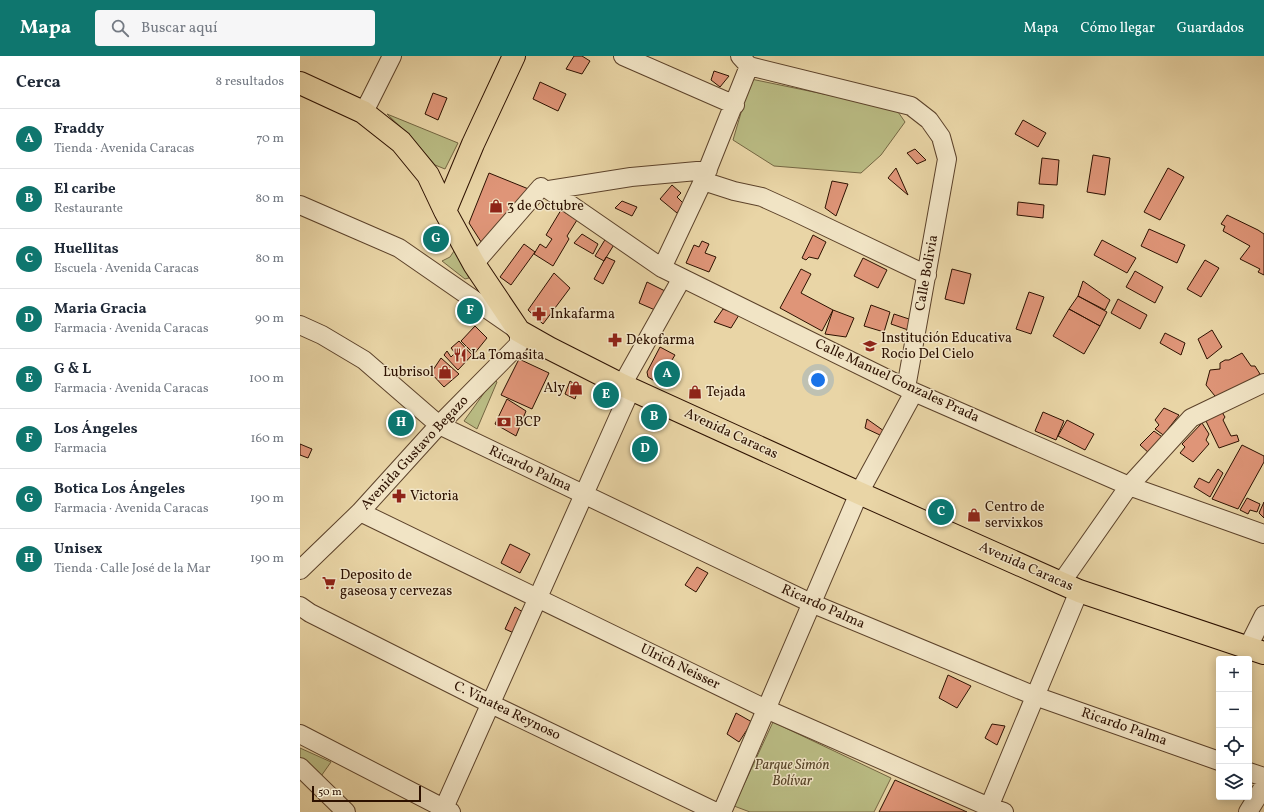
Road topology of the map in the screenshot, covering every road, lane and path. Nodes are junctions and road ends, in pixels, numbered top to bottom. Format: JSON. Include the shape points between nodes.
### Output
{"nodes":[{"id":1,"x":392,"y":56,"type":"edge"},
{"id":2,"x":514,"y":56,"type":"edge"},
{"id":3,"x":623,"y":56,"type":"edge"},
{"id":4,"x":745,"y":61,"type":"edge"},
{"id":5,"x":300,"y":82,"type":"edge"},
{"id":6,"x":735,"y":105,"type":"junction"},
{"id":7,"x":363,"y":112,"type":"junction"},
{"id":8,"x":706,"y":176,"type":"junction"},
{"id":9,"x":545,"y":188,"type":"junction"},
{"id":10,"x":300,"y":205,"type":"edge"},
{"id":11,"x":445,"y":211,"type":"junction"},
{"id":12,"x":474,"y":264,"type":"junction"},
{"id":13,"x":662,"y":268,"type":"junction"},
{"id":14,"x":927,"y":275,"type":"junction"},
{"id":15,"x":682,"y":278,"type":"junction"},
{"id":16,"x":300,"y":325,"type":"edge"},
{"id":17,"x":519,"y":331,"type":"junction"},
{"id":18,"x":1264,"y":383,"type":"edge"},
{"id":19,"x":627,"y":387,"type":"junction"},
{"id":20,"x":910,"y":390,"type":"junction"},
{"id":21,"x":439,"y":425,"type":"junction"},
{"id":22,"x":1128,"y":486,"type":"junction"},
{"id":23,"x":859,"y":493,"type":"junction"},
{"id":24,"x":584,"y":495,"type":"junction"},
{"id":25,"x":360,"y":512,"type":"junction"},
{"id":26,"x":1264,"y":534,"type":"edge"},
{"id":27,"x":300,"y":570,"type":"edge"},
{"id":28,"x":1070,"y":587,"type":"junction"},
{"id":29,"x":538,"y":598,"type":"junction"},
{"id":30,"x":812,"y":603,"type":"junction"},
{"id":31,"x":300,"y":606,"type":"edge"},
{"id":32,"x":1264,"y":615,"type":"edge"},
{"id":33,"x":1256,"y":650,"type":"edge"},
{"id":34,"x":1035,"y":696,"type":"junction"},
{"id":35,"x":491,"y":704,"type":"junction"},
{"id":36,"x":766,"y":709,"type":"junction"},
{"id":37,"x":300,"y":734,"type":"edge"},
{"id":38,"x":1216,"y":760,"type":"edge"},
{"id":39,"x":300,"y":767,"type":"edge"},
{"id":40,"x":1252,"y":773,"type":"edge"},
{"id":41,"x":1264,"y":777,"type":"edge"},
{"id":42,"x":1264,"y":786,"type":"edge"},
{"id":43,"x":447,"y":810,"type":"edge"},
{"id":44,"x":994,"y":810,"type":"edge"},
{"id":45,"x":346,"y":812,"type":"edge"},
{"id":46,"x":716,"y":812,"type":"edge"},
{"id":47,"x":722,"y":812,"type":"edge"},
{"id":48,"x":1248,"y":812,"type":"edge"}],
"edges":[{"from":1,"to":7,"type":"street"},
{"from":2,"to":11,"type":"main road"},
{"from":3,"to":6,"type":"street"},
{"from":4,"to":6,"type":"street"},
{"from":4,"to":14,"type":"street","name":"Calle Bolivia","via":[[911,106],[930,120],[941,137],[947,159]]},
{"from":5,"to":7,"type":"main road","name":"Avenida Caracas"},
{"from":6,"to":8,"type":"street"},
{"from":7,"to":11,"type":"main road","name":"Avenida Caracas","via":[[401,142],[428,175]]},
{"from":8,"to":9,"type":"street","via":[[631,177]]},
{"from":8,"to":13,"type":"street"},
{"from":8,"to":14,"type":"street","via":[[734,192],[762,197]]},
{"from":9,"to":12,"type":"street"},
{"from":9,"to":13,"type":"street","name":"Calle Manuel Gonzales Prada"},
{"from":10,"to":17,"type":"street","via":[[399,248]]},
{"from":11,"to":12,"type":"main road","name":"Avenida Caracas"},
{"from":12,"to":17,"type":"main road","name":"Avenida Caracas"},
{"from":13,"to":15,"type":"street","name":"Calle Manuel Gonzales Prada"},
{"from":14,"to":20,"type":"street","name":"Calle Bolivia"},
{"from":15,"to":19,"type":"street"},
{"from":15,"to":20,"type":"street","name":"Calle Manuel Gonzales Prada"},
{"from":16,"to":21,"type":"street","name":"Ricardo Palma","via":[[364,360]]},
{"from":17,"to":19,"type":"main road","name":"Avenida Caracas"},
{"from":17,"to":21,"type":"street","name":"Avenida Gustavo Begazo","via":[[519,344]]},
{"from":18,"to":22,"type":"street","via":[[1191,418]]},
{"from":19,"to":23,"type":"main road","name":"Avenida Caracas"},
{"from":19,"to":24,"type":"street"},
{"from":20,"to":22,"type":"street","name":"Calle Manuel Gonzales Prada"},
{"from":20,"to":23,"type":"street","name":"Calle Bolivia"},
{"from":21,"to":24,"type":"street","name":"Ricardo Palma"},
{"from":21,"to":25,"type":"street","name":"Avenida Gustavo Begazo"},
{"from":22,"to":26,"type":"street","name":"Calle Manuel Gonzales Prada"},
{"from":22,"to":28,"type":"street"},
{"from":23,"to":28,"type":"main road","name":"Avenida Caracas"},
{"from":23,"to":30,"type":"street","name":"Calle Bolivia"},
{"from":24,"to":29,"type":"street"},
{"from":24,"to":30,"type":"street","name":"Ricardo Palma"},
{"from":25,"to":27,"type":"street","name":"Avenida Gustavo Begazo"},
{"from":25,"to":29,"type":"street","name":"Ulrich Neisser"},
{"from":28,"to":33,"type":"main road","name":"Avenida Caracas"},
{"from":28,"to":34,"type":"street"},
{"from":29,"to":35,"type":"street"},
{"from":29,"to":36,"type":"street","name":"Ulrich Neisser"},
{"from":30,"to":34,"type":"street","name":"Ricardo Palma"},
{"from":30,"to":36,"type":"street","name":"Calle Bolivia"},
{"from":31,"to":35,"type":"street","name":"C. Vinatea Reynoso","via":[[310,614]]},
{"from":32,"to":33,"type":"street"},
{"from":34,"to":38,"type":"street","name":"Ricardo Palma"},
{"from":34,"to":44,"type":"street"},
{"from":35,"to":43,"type":"street"},
{"from":35,"to":46,"type":"street","name":"C. Vinatea Reynoso"},
{"from":36,"to":44,"type":"street","name":"Ulrich Neisser"},
{"from":36,"to":47,"type":"street","name":"Calle Bolivia"},
{"from":37,"to":43,"type":"street"},
{"from":39,"to":45,"type":"street"},
{"from":40,"to":41,"type":"street"},
{"from":42,"to":48,"type":"street"}]}
